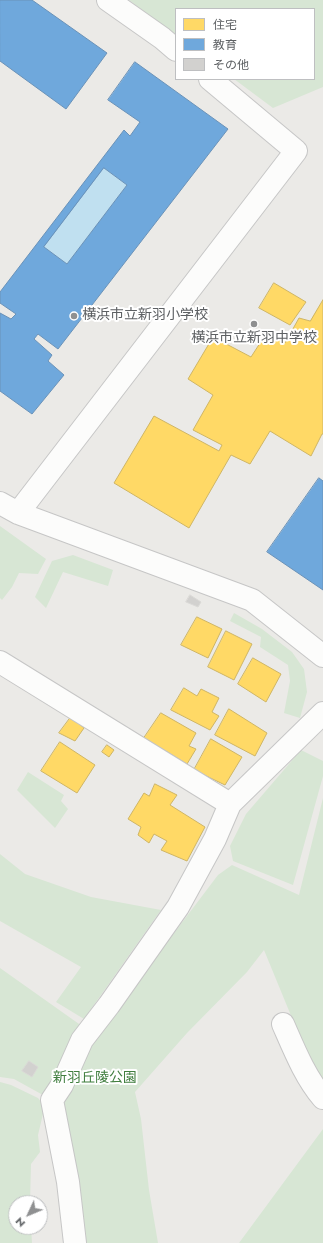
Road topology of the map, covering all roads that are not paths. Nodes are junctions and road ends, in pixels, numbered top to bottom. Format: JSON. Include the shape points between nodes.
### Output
{"nodes":[{"id":1,"x":108,"y":0,"type":"edge"},
{"id":2,"x":175,"y":49,"type":"edge"},
{"id":3,"x":211,"y":80,"type":"edge"},
{"id":4,"x":9,"y":508,"type":"edge"},
{"id":5,"x":323,"y":656,"type":"edge"},
{"id":6,"x":0,"y":662,"type":"edge"},
{"id":7,"x":323,"y":713,"type":"edge"},
{"id":8,"x":230,"y":804,"type":"junction"},
{"id":9,"x":283,"y":1024,"type":"dead end"},
{"id":10,"x":323,"y":1098,"type":"edge"},
{"id":11,"x":75,"y":1243,"type":"edge"}],
"edges":[{"from":1,"to":2,"type":"street"},
{"from":3,"to":4,"type":"street","via":[[296,152]]},
{"from":4,"to":5,"type":"street","via":[[252,600]]},
{"from":6,"to":8,"type":"street"},
{"from":7,"to":8,"type":"street"},
{"from":8,"to":11,"type":"street","via":[[215,839],[178,907],[82,1040],[62,1085],[52,1100],[68,1182]]},
{"from":9,"to":10,"type":"street","via":[[300,1063]]}]}
